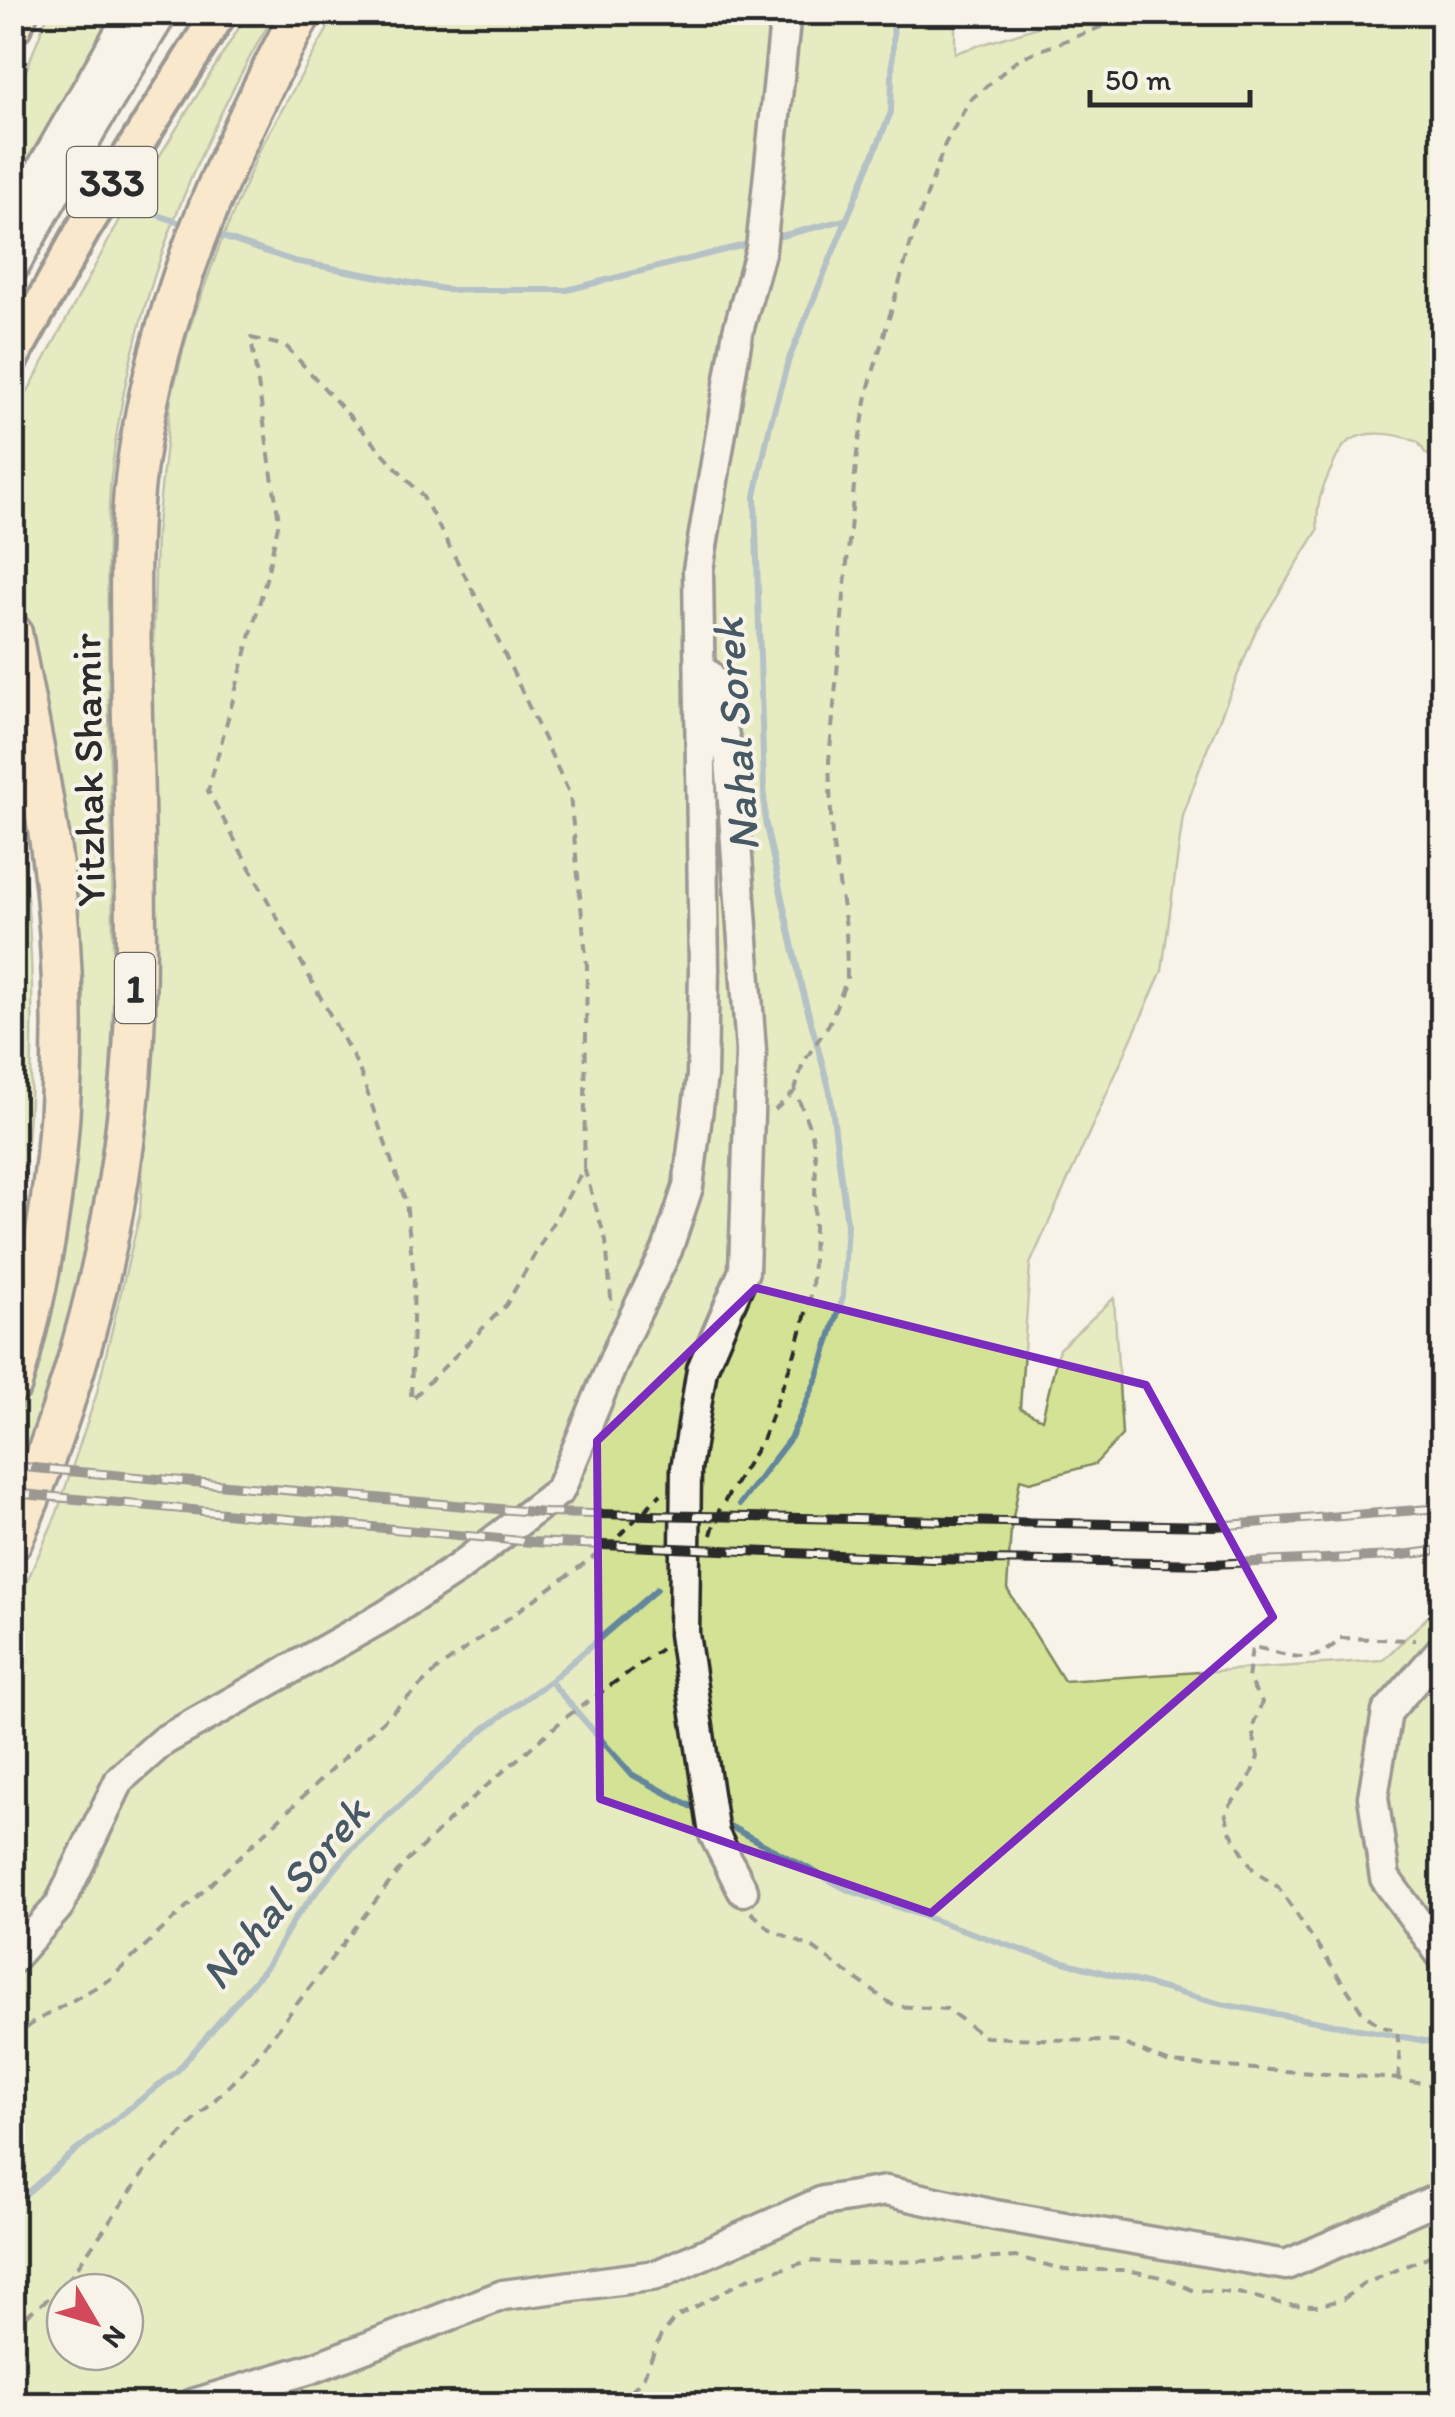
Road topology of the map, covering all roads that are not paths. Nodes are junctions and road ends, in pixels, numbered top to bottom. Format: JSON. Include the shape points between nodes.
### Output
{"nodes":[{"id":1,"x":18,"y":12,"type":"edge"},
{"id":2,"x":131,"y":12,"type":"edge"},
{"id":3,"x":164,"y":12,"type":"edge"},
{"id":4,"x":220,"y":12,"type":"edge"},
{"id":5,"x":302,"y":12,"type":"edge"},
{"id":6,"x":786,"y":12,"type":"edge"},
{"id":7,"x":12,"y":25,"type":"edge"},
{"id":8,"x":12,"y":220,"type":"edge"},
{"id":9,"x":12,"y":270,"type":"edge"},
{"id":10,"x":12,"y":357,"type":"edge"},
{"id":11,"x":697,"y":629,"type":"junction"},
{"id":12,"x":12,"y":633,"type":"edge"},
{"id":13,"x":12,"y":1384,"type":"edge"},
{"id":14,"x":12,"y":1541,"type":"edge"},
{"id":15,"x":1431,"y":1645,"type":"edge"},
{"id":16,"x":743,"y":1891,"type":"road end"},
{"id":17,"x":1442,"y":1956,"type":"edge"},
{"id":18,"x":12,"y":1959,"type":"edge"},
{"id":19,"x":1442,"y":2196,"type":"edge"},
{"id":20,"x":193,"y":2404,"type":"edge"}],
"edges":[{"from":1,"to":7,"type":"highway"},
{"from":2,"to":8,"type":"street"},
{"from":3,"to":9,"type":"street"},
{"from":4,"to":10,"type":"main road","number":"333"},
{"from":5,"to":14,"type":"highway","name":"Yitzhak Shamir","number":"1","via":[[221,173],[190,254],[144,419],[131,550],[135,1012],[120,1176],[80,1353]]},
{"from":6,"to":11,"type":"street","via":[[761,249],[738,331],[698,570]]},
{"from":11,"to":16,"type":"street","via":[[730,760],[751,1051],[744,1271],[702,1368],[686,1469],[684,1634],[714,1834]]},
{"from":11,"to":18,"type":"street","via":[[704,969],[702,1076],[688,1187],[667,1250],[560,1490],[385,1616],[163,1740],[120,1780],[60,1906]]},
{"from":12,"to":13,"type":"highway","name":"Yitzhak Shamir","number":"1","via":[[50,844],[62,1004],[46,1236]]},
{"from":15,"to":17,"type":"street","via":[[1387,1712],[1373,1796],[1385,1878]]},
{"from":19,"to":20,"type":"street","via":[[1286,2265],[886,2191],[823,2201],[657,2275],[502,2296],[313,2368]]}]}
